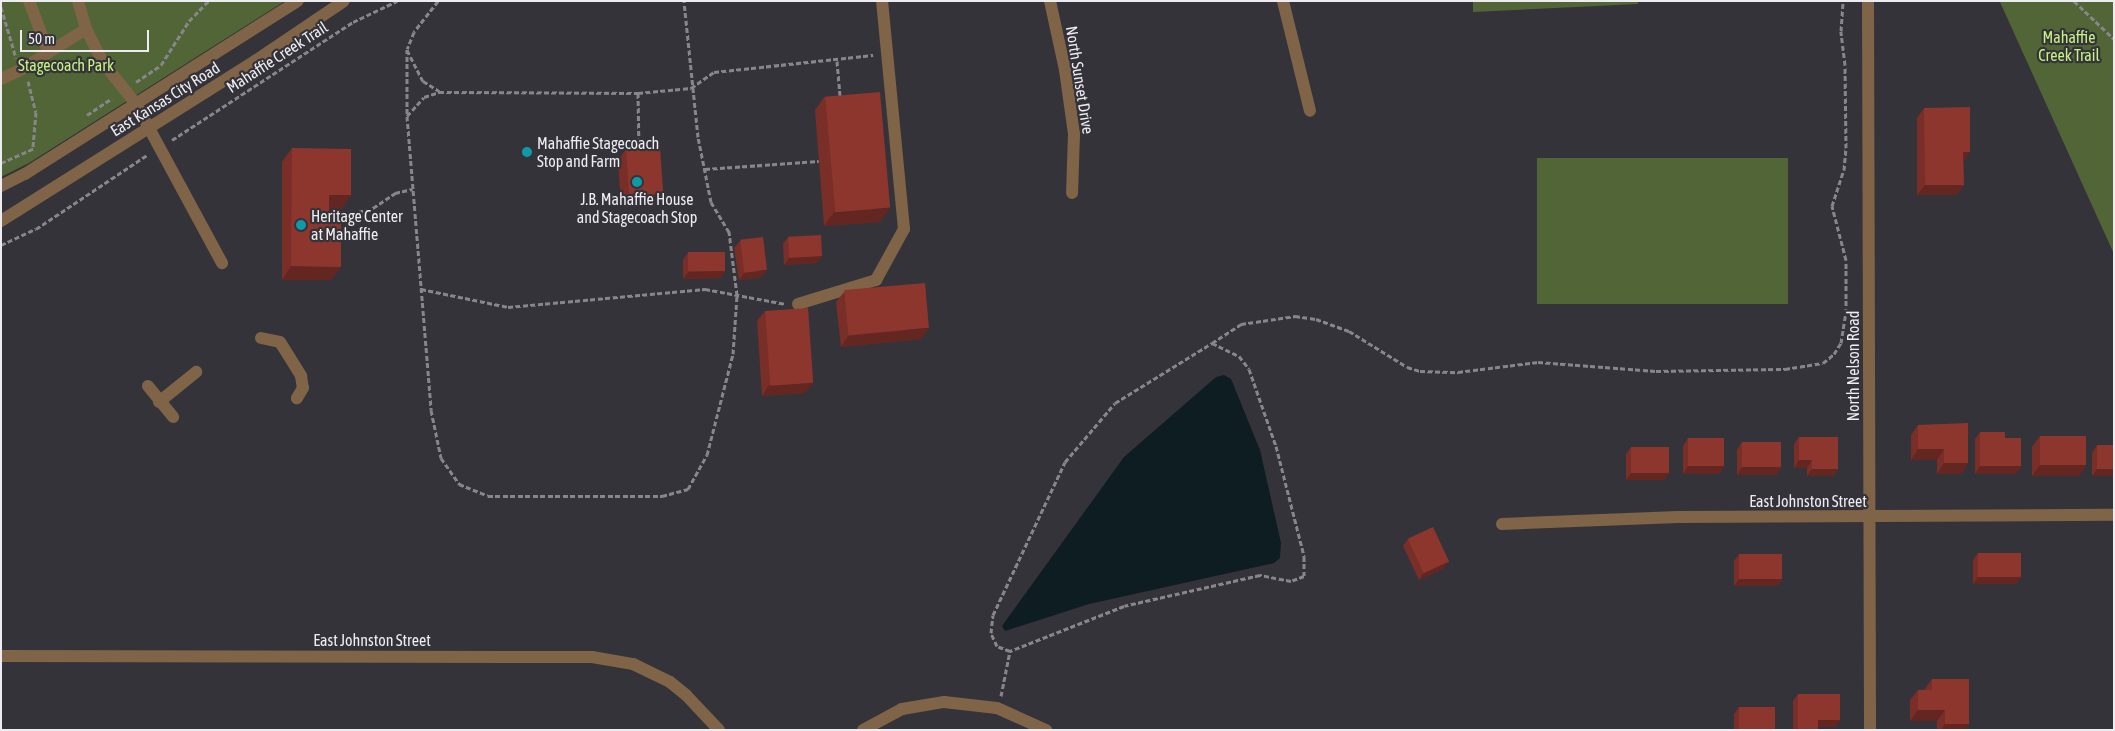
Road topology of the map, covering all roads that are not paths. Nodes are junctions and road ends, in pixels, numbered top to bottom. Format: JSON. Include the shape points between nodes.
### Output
{"nodes":[{"id":1,"x":30,"y":1,"type":"edge"},
{"id":2,"x":78,"y":1,"type":"edge"},
{"id":3,"x":298,"y":1,"type":"edge"},
{"id":4,"x":344,"y":1,"type":"edge"},
{"id":5,"x":882,"y":1,"type":"edge"},
{"id":6,"x":1050,"y":1,"type":"edge"},
{"id":7,"x":1283,"y":1,"type":"edge"},
{"id":8,"x":1868,"y":1,"type":"edge"},
{"id":9,"x":86,"y":30,"type":"junction"},
{"id":10,"x":48,"y":51,"type":"junction"},
{"id":11,"x":1,"y":79,"type":"edge"},
{"id":12,"x":136,"y":104,"type":"junction"},
{"id":13,"x":1310,"y":111,"type":"dead end"},
{"id":14,"x":149,"y":128,"type":"junction"},
{"id":15,"x":1,"y":186,"type":"edge"},
{"id":16,"x":1072,"y":194,"type":"dead end"},
{"id":17,"x":1,"y":221,"type":"edge"},
{"id":18,"x":222,"y":263,"type":"dead end"},
{"id":19,"x":798,"y":304,"type":"road end"},
{"id":20,"x":261,"y":338,"type":"dead end"},
{"id":21,"x":196,"y":372,"type":"dead end"},
{"id":22,"x":148,"y":386,"type":"dead end"},
{"id":23,"x":296,"y":398,"type":"dead end"},
{"id":24,"x":159,"y":402,"type":"junction"},
{"id":25,"x":174,"y":417,"type":"dead end"},
{"id":26,"x":2114,"y":515,"type":"edge"},
{"id":27,"x":1869,"y":517,"type":"junction"},
{"id":28,"x":1502,"y":524,"type":"dead end"},
{"id":29,"x":1,"y":656,"type":"edge"},
{"id":30,"x":719,"y":730,"type":"edge"},
{"id":31,"x":864,"y":730,"type":"edge"},
{"id":32,"x":1046,"y":730,"type":"edge"},
{"id":33,"x":1870,"y":730,"type":"edge"}],
"edges":[{"from":1,"to":10,"type":"street"},
{"from":2,"to":9,"type":"street"},
{"from":3,"to":12,"type":"street","name":"East Kansas City Road"},
{"from":4,"to":14,"type":"street","name":"East Kansas City Road"},
{"from":5,"to":19,"type":"street","via":[[904,229],[876,280]]},
{"from":6,"to":16,"type":"street","name":"North Sunset Drive","via":[[1066,70],[1074,134]]},
{"from":7,"to":13,"type":"street"},
{"from":8,"to":27,"type":"street","name":"North Nelson Road"},
{"from":9,"to":10,"type":"street"},
{"from":9,"to":12,"type":"street","via":[[104,64]]},
{"from":10,"to":11,"type":"street","via":[[22,70]]},
{"from":12,"to":14,"type":"street"},
{"from":12,"to":15,"type":"street","name":"East Kansas City Road"},
{"from":14,"to":17,"type":"street","name":"East Kansas City Road"},
{"from":14,"to":18,"type":"street"},
{"from":20,"to":23,"type":"street","via":[[280,342],[301,376],[303,388]]},
{"from":21,"to":24,"type":"street"},
{"from":22,"to":24,"type":"street"},
{"from":24,"to":25,"type":"street"},
{"from":26,"to":27,"type":"street","name":"East Johnston Street"},
{"from":27,"to":28,"type":"street","name":"East Johnston Street","via":[[1678,517]]},
{"from":27,"to":33,"type":"street","name":"North Nelson Road"},
{"from":29,"to":30,"type":"street","name":"East Johnston Street","via":[[592,657],[633,664],[670,682]]},
{"from":31,"to":32,"type":"street","via":[[887,715],[923,704],[944,702],[997,708]]}]}
